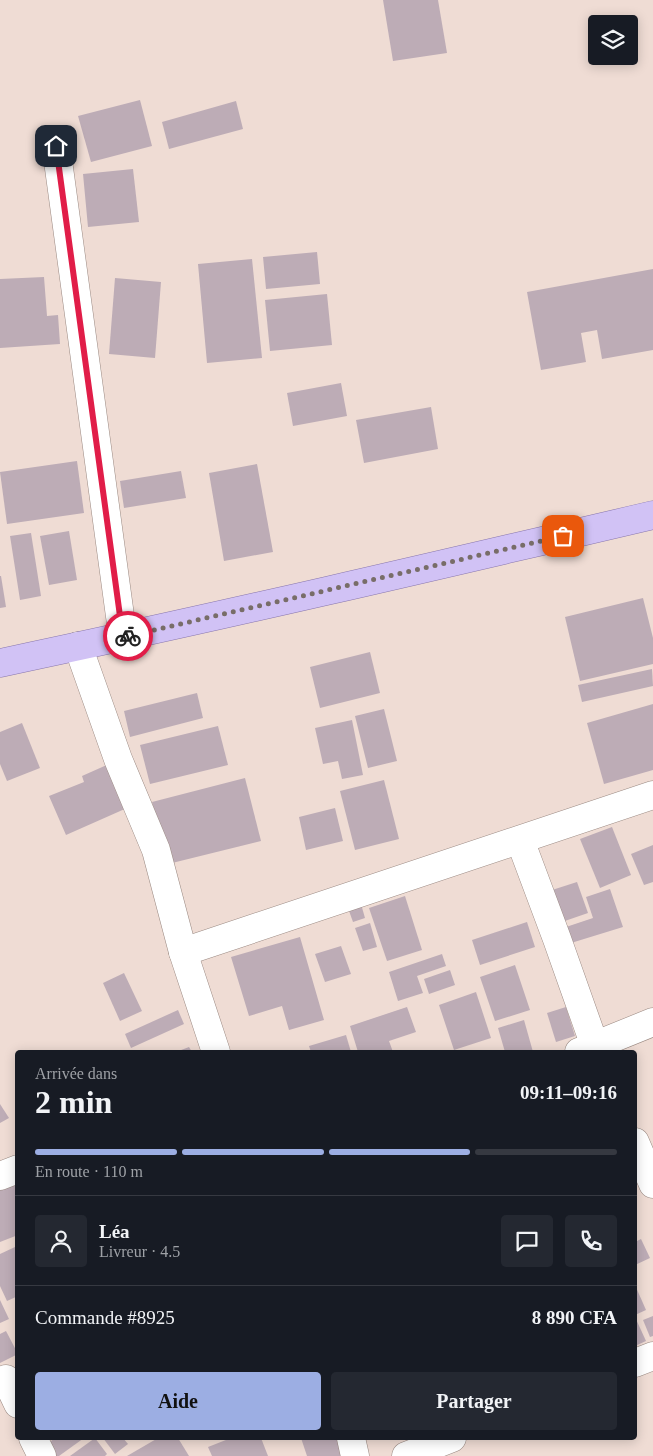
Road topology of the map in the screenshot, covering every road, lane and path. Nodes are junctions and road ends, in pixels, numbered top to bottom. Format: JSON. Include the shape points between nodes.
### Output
{"nodes":[{"id":1,"x":56,"y":146,"type":"dead end"},
{"id":2,"x":653,"y":515,"type":"edge"},
{"id":3,"x":123,"y":638,"type":"junction"},
{"id":4,"x":78,"y":646,"type":"junction"},
{"id":5,"x":0,"y":663,"type":"edge"},
{"id":6,"x":653,"y":795,"type":"edge"},
{"id":7,"x":520,"y":840,"type":"junction"},
{"id":8,"x":183,"y":952,"type":"junction"},
{"id":9,"x":653,"y":1022,"type":"edge"},
{"id":10,"x":215,"y":1050,"type":"edge"},
{"id":11,"x":590,"y":1050,"type":"edge"},
{"id":12,"x":637,"y":1147,"type":"edge"},
{"id":13,"x":15,"y":1169,"type":"edge"},
{"id":14,"x":0,"y":1176,"type":"edge"},
{"id":15,"x":653,"y":1184,"type":"edge"},
{"id":16,"x":653,"y":1356,"type":"edge"},
{"id":17,"x":637,"y":1362,"type":"edge"},
{"id":18,"x":8,"y":1378,"type":"edge"},
{"id":19,"x":15,"y":1396,"type":"edge"},
{"id":20,"x":34,"y":1440,"type":"edge"},
{"id":21,"x":351,"y":1440,"type":"edge"},
{"id":22,"x":447,"y":1440,"type":"edge"},
{"id":23,"x":42,"y":1456,"type":"edge"},
{"id":24,"x":355,"y":1456,"type":"edge"},
{"id":25,"x":406,"y":1456,"type":"edge"}],
"edges":[{"from":1,"to":3,"type":"street"},
{"from":2,"to":3,"type":"main road"},
{"from":3,"to":4,"type":"main road"},
{"from":4,"to":5,"type":"main road"},
{"from":4,"to":8,"type":"street","via":[[118,759],[156,850]]},
{"from":6,"to":7,"type":"street"},
{"from":7,"to":8,"type":"street"},
{"from":7,"to":11,"type":"street","via":[[557,939]]},
{"from":8,"to":10,"type":"street"},
{"from":9,"to":11,"type":"street"},
{"from":12,"to":15,"type":"street"},
{"from":13,"to":14,"type":"street"},
{"from":16,"to":17,"type":"street"},
{"from":18,"to":19,"type":"street"},
{"from":20,"to":23,"type":"street"},
{"from":21,"to":24,"type":"street"},
{"from":22,"to":25,"type":"street"}]}
